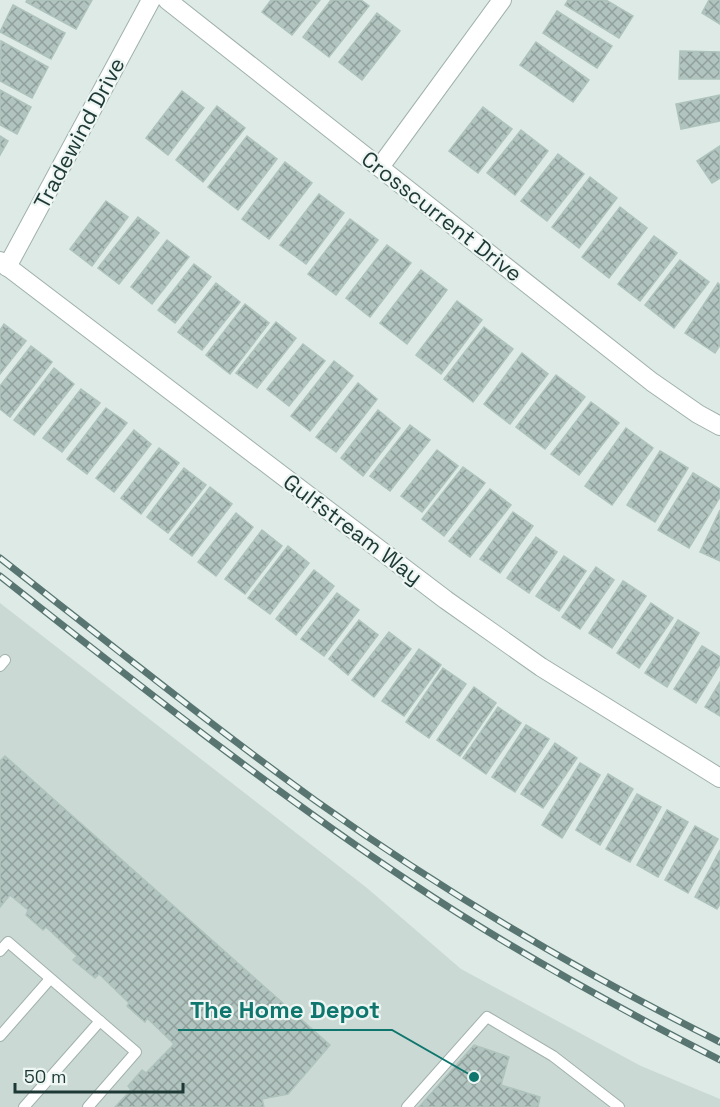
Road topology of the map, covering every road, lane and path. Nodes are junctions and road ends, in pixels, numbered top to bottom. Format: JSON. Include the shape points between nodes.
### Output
{"nodes":[{"id":1,"x":151,"y":0,"type":"edge"},
{"id":2,"x":167,"y":0,"type":"edge"},
{"id":3,"x":502,"y":0,"type":"edge"},
{"id":4,"x":380,"y":167,"type":"junction"},
{"id":5,"x":4,"y":264,"type":"edge"},
{"id":6,"x":720,"y":426,"type":"edge"},
{"id":7,"x":720,"y":778,"type":"edge"},
{"id":8,"x":0,"y":951,"type":"edge"},
{"id":9,"x":50,"y":979,"type":"junction"},
{"id":10,"x":100,"y":1021,"type":"junction"},
{"id":11,"x":0,"y":1036,"type":"edge"},
{"id":12,"x":24,"y":1107,"type":"edge"},
{"id":13,"x":88,"y":1107,"type":"edge"},
{"id":14,"x":407,"y":1107,"type":"edge"},
{"id":15,"x":619,"y":1107,"type":"edge"}],
"edges":[{"from":1,"to":5,"type":"street","name":"Tradewind Drive"},
{"from":2,"to":4,"type":"street","name":"Crosscurrent Drive"},
{"from":3,"to":4,"type":"street"},
{"from":4,"to":6,"type":"street","name":"Crosscurrent Drive","via":[[652,382]]},
{"from":5,"to":7,"type":"street","name":"Gulfstream Way","via":[[446,600],[541,667]]},
{"from":8,"to":9,"type":"lane","via":[[8,942]]},
{"from":9,"to":10,"type":"lane"},
{"from":9,"to":11,"type":"lane"},
{"from":10,"to":12,"type":"lane"},
{"from":10,"to":13,"type":"lane","via":[[136,1052]]},
{"from":14,"to":15,"type":"lane","via":[[487,1017],[553,1056]]}]}
